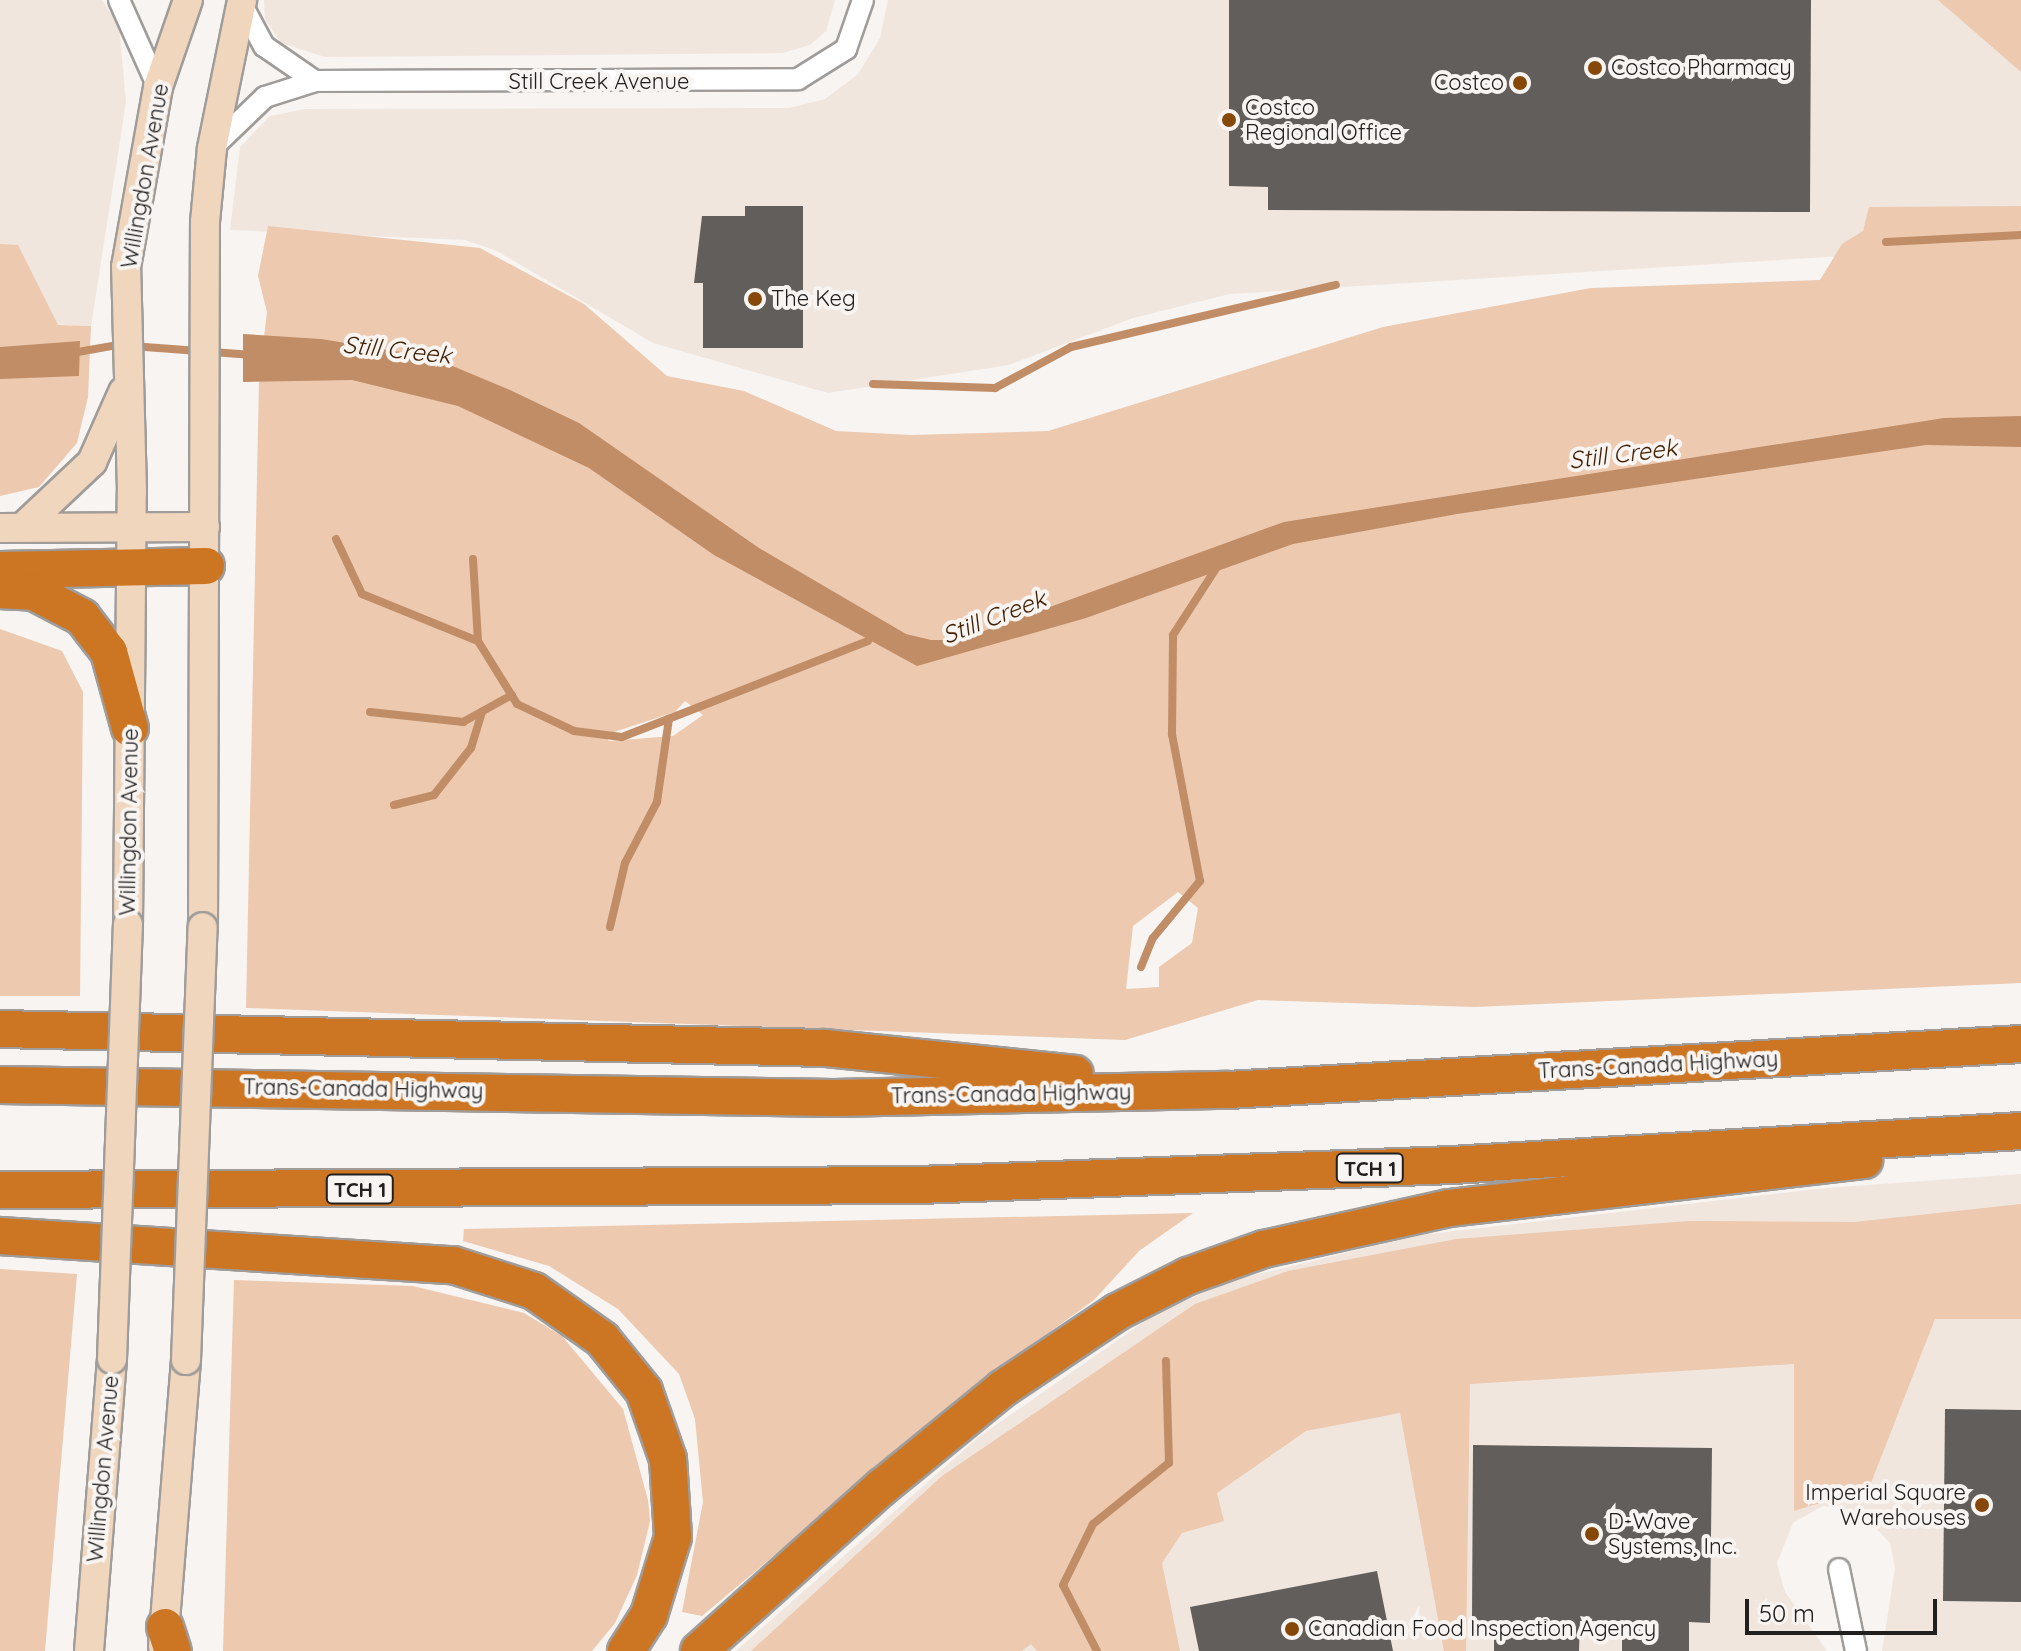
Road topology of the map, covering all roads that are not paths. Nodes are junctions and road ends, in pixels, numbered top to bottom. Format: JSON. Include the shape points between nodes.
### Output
{"nodes":[{"id":1,"x":119,"y":0,"type":"edge"},
{"id":2,"x":188,"y":0,"type":"edge"},
{"id":3,"x":863,"y":0,"type":"edge"},
{"id":4,"x":242,"y":2,"type":"edge"},
{"id":5,"x":315,"y":81,"type":"junction"},
{"id":6,"x":158,"y":87,"type":"junction"},
{"id":7,"x":212,"y":148,"type":"junction"},
{"id":8,"x":126,"y":388,"type":"junction"},
{"id":9,"x":132,"y":525,"type":"junction"},
{"id":10,"x":12,"y":527,"type":"edge"},
{"id":11,"x":205,"y":527,"type":"junction"},
{"id":12,"x":206,"y":566,"type":"junction"},
{"id":13,"x":131,"y":569,"type":"junction"},
{"id":14,"x":0,"y":570,"type":"edge"},
{"id":15,"x":0,"y":590,"type":"edge"},
{"id":16,"x":130,"y":728,"type":"junction"},
{"id":17,"x":0,"y":1029,"type":"edge"},
{"id":18,"x":2021,"y":1044,"type":"edge"},
{"id":19,"x":0,"y":1085,"type":"edge"},
{"id":20,"x":1228,"y":1090,"type":"junction"},
{"id":21,"x":2021,"y":1132,"type":"edge"},
{"id":22,"x":0,"y":1190,"type":"edge"},
{"id":23,"x":0,"y":1236,"type":"edge"},
{"id":24,"x":1839,"y":1569,"type":"dead end"},
{"id":25,"x":167,"y":1643,"type":"edge"},
{"id":26,"x":89,"y":1651,"type":"edge"},
{"id":27,"x":626,"y":1651,"type":"edge"},
{"id":28,"x":699,"y":1651,"type":"edge"},
{"id":29,"x":1856,"y":1651,"type":"edge"}],
"edges":[{"from":1,"to":6,"type":"street"},
{"from":2,"to":6,"type":"main road","name":"Willingdon Avenue"},
{"from":3,"to":5,"type":"street","name":"Still Creek Avenue","via":[[859,24],[831,63],[784,81]]},
{"from":4,"to":5,"type":"street","via":[[264,46]]},
{"from":4,"to":7,"type":"main road"},
{"from":5,"to":7,"type":"street","name":"Still Creek Avenue","via":[[265,97]]},
{"from":6,"to":8,"type":"main road","name":"Willingdon Avenue","via":[[135,206],[124,328]]},
{"from":7,"to":11,"type":"main road","via":[[203,329]]},
{"from":8,"to":9,"type":"main road","name":"Willingdon Avenue"},
{"from":8,"to":10,"type":"main road","via":[[92,462]]},
{"from":9,"to":10,"type":"main road"},
{"from":9,"to":11,"type":"main road"},
{"from":9,"to":13,"type":"main road","name":"Willingdon Avenue"},
{"from":11,"to":12,"type":"main road"},
{"from":12,"to":13,"type":"highway"},
{"from":12,"to":25,"type":"main road","bridge":true,"via":[[203,927],[186,1360]]},
{"from":13,"to":14,"type":"highway"},
{"from":13,"to":16,"type":"main road","name":"Willingdon Avenue"},
{"from":15,"to":16,"type":"highway","via":[[34,592],[82,617],[109,652]]},
{"from":16,"to":26,"type":"main road","name":"Willingdon Avenue","bridge":true,"via":[[112,1359]]},
{"from":17,"to":20,"type":"highway","via":[[825,1048]]},
{"from":18,"to":20,"type":"highway","name":"Trans-Canada Highway"},
{"from":19,"to":20,"type":"highway","name":"Trans-Canada Highway","via":[[834,1098]]},
{"from":21,"to":22,"type":"highway","number":"TCH 1","via":[[1452,1165],[918,1185]]},
{"from":21,"to":28,"type":"highway","via":[[1788,1173],[1449,1208],[1264,1249],[1188,1276],[1117,1312],[1002,1389]]},
{"from":23,"to":27,"type":"highway","via":[[453,1265],[534,1291],[602,1339],[644,1391],[668,1459],[673,1537],[649,1615]]},
{"from":24,"to":29,"type":"street"}]}
